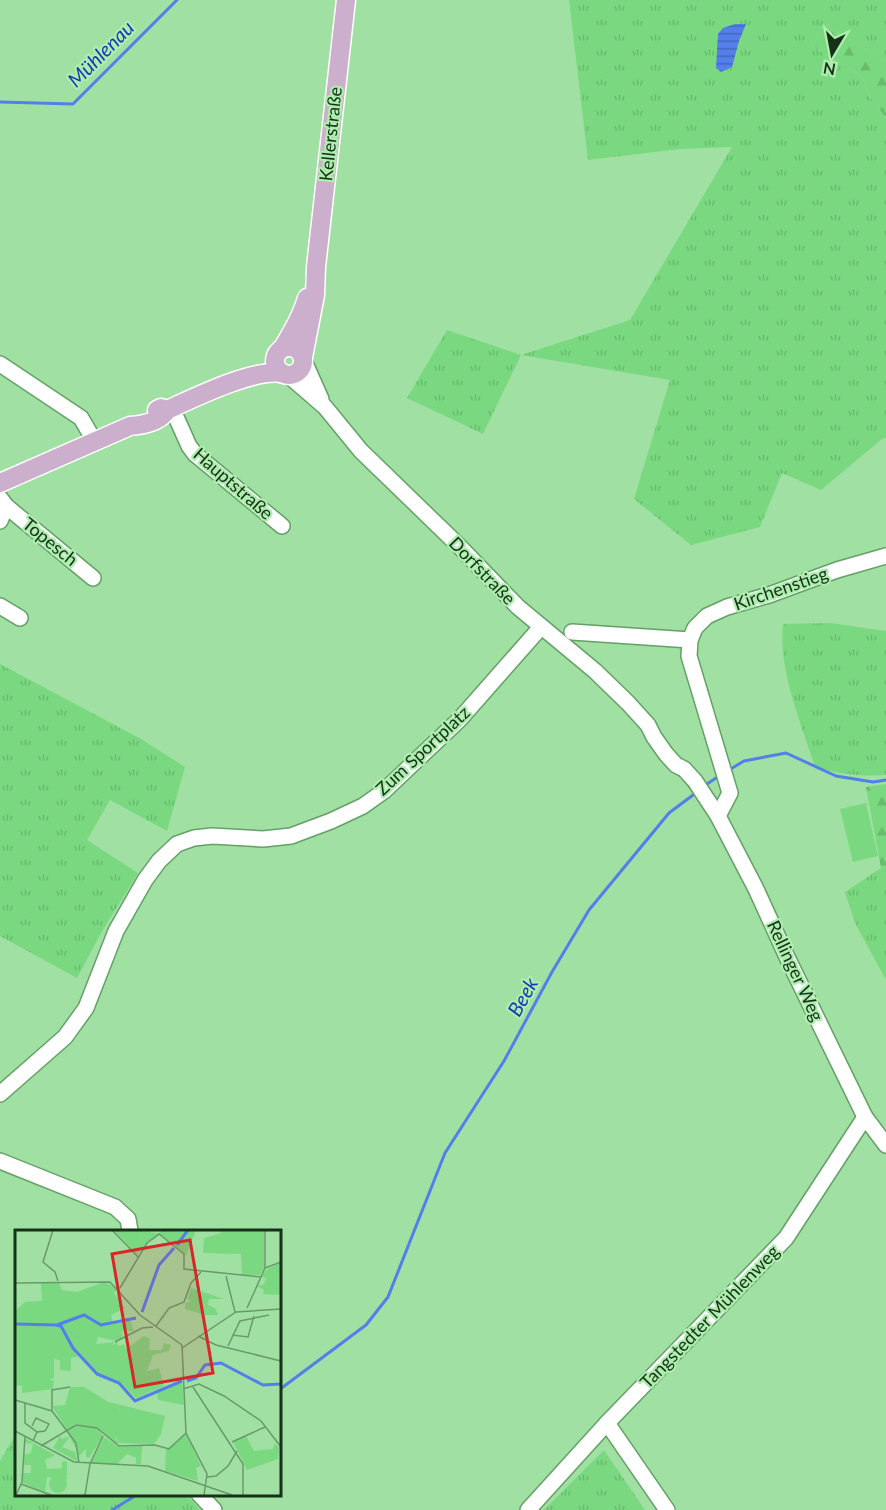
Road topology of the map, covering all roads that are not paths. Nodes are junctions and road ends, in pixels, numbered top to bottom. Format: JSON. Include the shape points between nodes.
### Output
{"nodes":[{"id":1,"x":346,"y":0,"type":"edge"},
{"id":2,"x":316,"y":267,"type":"junction"},
{"id":3,"x":279,"y":351,"type":"junction"},
{"id":4,"x":303,"y":359,"type":"junction"},
{"id":5,"x":0,"y":364,"type":"edge"},
{"id":6,"x":285,"y":374,"type":"junction"},
{"id":7,"x":211,"y":391,"type":"junction"},
{"id":8,"x":325,"y":407,"type":"junction"},
{"id":9,"x":170,"y":409,"type":"junction"},
{"id":10,"x":95,"y":441,"type":"junction"},
{"id":11,"x":0,"y":483,"type":"edge"},
{"id":12,"x":3,"y":502,"type":"edge"},
{"id":13,"x":0,"y":521,"type":"edge"},
{"id":14,"x":282,"y":525,"type":"dead end"},
{"id":15,"x":886,"y":556,"type":"edge"},
{"id":16,"x":93,"y":578,"type":"dead end"},
{"id":17,"x":0,"y":606,"type":"edge"},
{"id":18,"x":20,"y":618,"type":"dead end"},
{"id":19,"x":541,"y":627,"type":"junction"},
{"id":20,"x":572,"y":632,"type":"dead end"},
{"id":21,"x":690,"y":640,"type":"junction"},
{"id":22,"x":705,"y":796,"type":"joint"},
{"id":23,"x":718,"y":816,"type":"junction"},
{"id":24,"x":0,"y":1094,"type":"edge"},
{"id":25,"x":866,"y":1117,"type":"junction"},
{"id":26,"x":886,"y":1145,"type":"edge"},
{"id":27,"x":0,"y":1161,"type":"edge"},
{"id":28,"x":130,"y":1230,"type":"edge"},
{"id":29,"x":607,"y":1423,"type":"junction"},
{"id":30,"x":200,"y":1495,"type":"edge"},
{"id":31,"x":214,"y":1510,"type":"edge"},
{"id":32,"x":528,"y":1510,"type":"edge"},
{"id":33,"x":667,"y":1510,"type":"edge"}],
"edges":[{"from":1,"to":2,"type":"main road","name":"Kellerstraße"},
{"from":2,"to":3,"type":"main road","name":"Kellerstraße","via":[[304,308]]},
{"from":2,"to":4,"type":"main road","name":"Kellerstraße"},
{"from":3,"to":4,"type":"main road","via":[[295,348]]},
{"from":3,"to":6,"type":"main road","via":[[276,367]]},
{"from":3,"to":7,"type":"main road"},
{"from":4,"to":6,"type":"main road","via":[[297,373]]},
{"from":4,"to":8,"type":"street","name":"Dorfstraße"},
{"from":5,"to":10,"type":"street","via":[[81,418]]},
{"from":6,"to":7,"type":"main road","via":[[263,373]]},
{"from":6,"to":8,"type":"street","name":"Dorfstraße"},
{"from":7,"to":9,"type":"main road"},
{"from":8,"to":19,"type":"street","name":"Dorfstraße","via":[[361,451]]},
{"from":9,"to":10,"type":"main road","via":[[161,408]]},
{"from":9,"to":14,"type":"street","name":"Hauptstraße","via":[[195,454]]},
{"from":10,"to":11,"type":"main road"},
{"from":12,"to":13,"type":"street","name":"Topesch"},
{"from":12,"to":16,"type":"street","name":"Topesch"},
{"from":15,"to":21,"type":"street","name":"Kirchenstieg","via":[[727,607],[707,616]]},
{"from":17,"to":18,"type":"street"},
{"from":19,"to":22,"type":"street","name":"Dorfstraße","via":[[595,671],[648,725],[666,754]]},
{"from":19,"to":24,"type":"street","name":"Zum Sportplatz","via":[[460,719],[363,806],[291,836],[212,836],[177,844],[145,880],[116,931],[86,1008],[65,1037]]},
{"from":20,"to":21,"type":"street"},
{"from":21,"to":23,"type":"street","via":[[689,656],[730,793]]},
{"from":22,"to":23,"type":"street","name":"Rellinger Weg"},
{"from":23,"to":25,"type":"street","name":"Rellinger Weg"},
{"from":25,"to":26,"type":"street","name":"Rellinger Weg"},
{"from":25,"to":29,"type":"street","name":"Tangstedter Mühlenweg","via":[[786,1238]]},
{"from":27,"to":28,"type":"street","via":[[115,1207],[128,1219]]},
{"from":29,"to":32,"type":"street","name":"Tangstedter Mühlenweg"},
{"from":29,"to":33,"type":"street"},
{"from":30,"to":31,"type":"street"}]}
